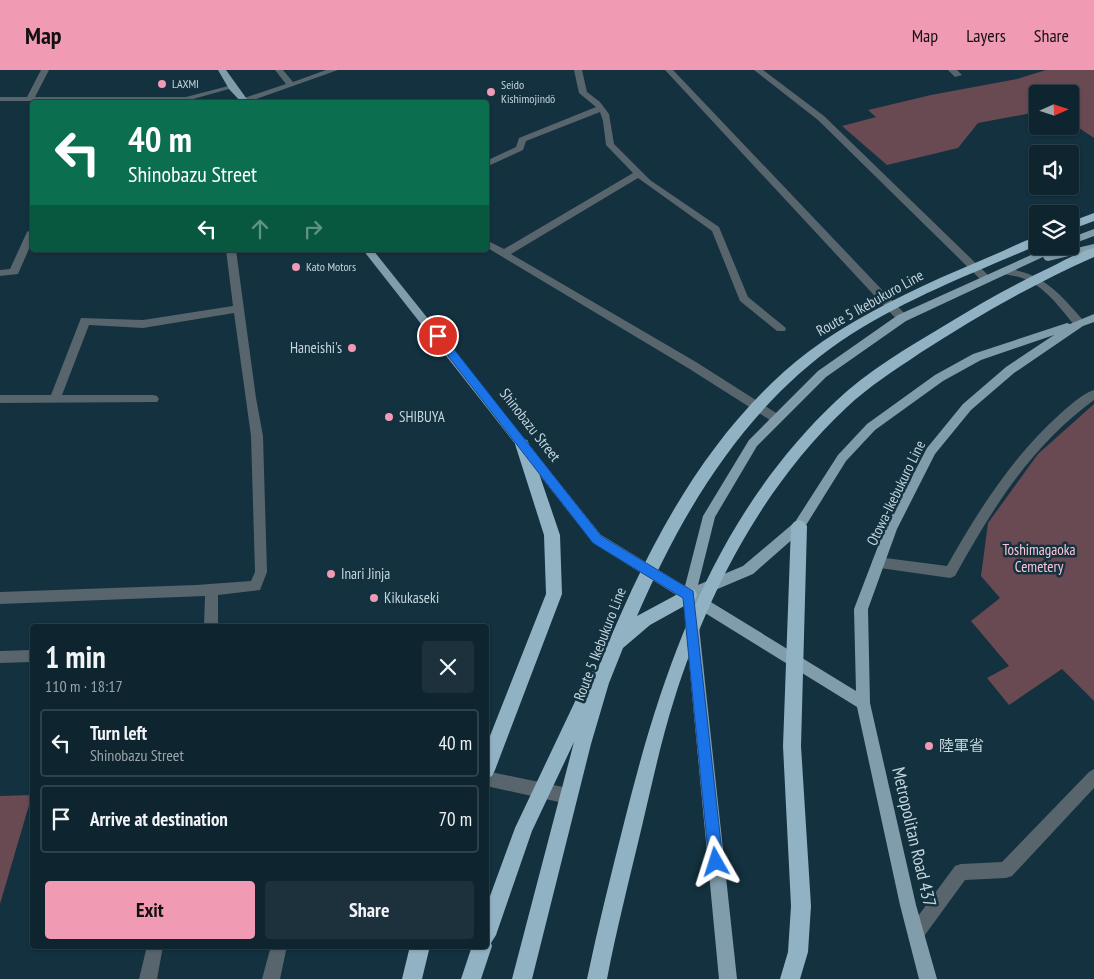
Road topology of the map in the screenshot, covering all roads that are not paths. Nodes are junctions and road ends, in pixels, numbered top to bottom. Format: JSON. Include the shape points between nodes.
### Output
{"nodes":[{"id":1,"x":45,"y":70,"type":"edge"},
{"id":2,"x":222,"y":70,"type":"edge"},
{"id":3,"x":279,"y":70,"type":"edge"},
{"id":4,"x":302,"y":70,"type":"edge"},
{"id":5,"x":334,"y":70,"type":"edge"},
{"id":6,"x":578,"y":70,"type":"edge"},
{"id":7,"x":669,"y":70,"type":"edge"},
{"id":8,"x":758,"y":70,"type":"edge"},
{"id":9,"x":311,"y":75,"type":"edge"},
{"id":10,"x":291,"y":85,"type":"junction"},
{"id":11,"x":232,"y":87,"type":"junction"},
{"id":12,"x":0,"y":98,"type":"edge"},
{"id":13,"x":30,"y":98,"type":"junction"},
{"id":14,"x":135,"y":100,"type":"edge"},
{"id":15,"x":190,"y":100,"type":"edge"},
{"id":16,"x":242,"y":100,"type":"edge"},
{"id":17,"x":250,"y":100,"type":"edge"},
{"id":18,"x":602,"y":108,"type":"junction"},
{"id":19,"x":489,"y":163,"type":"edge"},
{"id":20,"x":639,"y":173,"type":"junction"},
{"id":21,"x":1094,"y":216,"type":"edge"},
{"id":22,"x":1079,"y":222,"type":"edge"},
{"id":23,"x":1094,"y":232,"type":"edge"},
{"id":24,"x":30,"y":236,"type":"edge"},
{"id":25,"x":1079,"y":238,"type":"edge"},
{"id":26,"x":1029,"y":244,"type":"edge"},
{"id":27,"x":489,"y":245,"type":"edge"},
{"id":28,"x":1094,"y":247,"type":"edge"},
{"id":29,"x":231,"y":252,"type":"edge"},
{"id":30,"x":370,"y":252,"type":"edge"},
{"id":31,"x":1094,"y":252,"type":"edge"},
{"id":32,"x":505,"y":253,"type":"junction"},
{"id":33,"x":1039,"y":255,"type":"edge"},
{"id":34,"x":1007,"y":269,"type":"junction"},
{"id":35,"x":0,"y":272,"type":"edge"},
{"id":36,"x":986,"y":278,"type":"junction"},
{"id":37,"x":240,"y":309,"type":"junction"},
{"id":38,"x":902,"y":318,"type":"junction"},
{"id":39,"x":1094,"y":318,"type":"edge"},
{"id":40,"x":1079,"y":323,"type":"junction"},
{"id":41,"x":782,"y":328,"type":"dead end"},
{"id":42,"x":1094,"y":394,"type":"edge"},
{"id":43,"x":55,"y":399,"type":"junction"},
{"id":44,"x":153,"y":399,"type":"dead end"},
{"id":45,"x":0,"y":400,"type":"edge"},
{"id":46,"x":777,"y":420,"type":"junction"},
{"id":47,"x":522,"y":444,"type":"junction"},
{"id":48,"x":799,"y":526,"type":"junction"},
{"id":49,"x":878,"y":563,"type":"junction"},
{"id":50,"x":212,"y":590,"type":"junction"},
{"id":51,"x":689,"y":595,"type":"junction"},
{"id":52,"x":0,"y":598,"type":"edge"},
{"id":53,"x":211,"y":624,"type":"edge"},
{"id":54,"x":30,"y":656,"type":"edge"},
{"id":55,"x":0,"y":657,"type":"edge"},
{"id":56,"x":795,"y":660,"type":"junction"},
{"id":57,"x":864,"y":703,"type":"junction"},
{"id":58,"x":489,"y":762,"type":"edge"},
{"id":59,"x":1094,"y":777,"type":"edge"},
{"id":60,"x":489,"y":779,"type":"edge"},
{"id":61,"x":568,"y":796,"type":"junction"},
{"id":62,"x":489,"y":927,"type":"edge"},
{"id":63,"x":916,"y":933,"type":"junction"},
{"id":64,"x":154,"y":949,"type":"edge"},
{"id":65,"x":278,"y":949,"type":"edge"},
{"id":66,"x":419,"y":949,"type":"edge"},
{"id":67,"x":481,"y":949,"type":"edge"},
{"id":68,"x":148,"y":979,"type":"edge"},
{"id":69,"x":271,"y":979,"type":"edge"},
{"id":70,"x":412,"y":979,"type":"edge"},
{"id":71,"x":471,"y":979,"type":"edge"},
{"id":72,"x":522,"y":979,"type":"edge"},
{"id":73,"x":597,"y":979,"type":"edge"},
{"id":74,"x":728,"y":979,"type":"edge"},
{"id":75,"x":790,"y":979,"type":"edge"},
{"id":76,"x":928,"y":979,"type":"edge"}],
"edges":[{"from":1,"to":13,"type":"street"},
{"from":2,"to":11,"type":"main road"},
{"from":3,"to":10,"type":"street"},
{"from":4,"to":9,"type":"street"},
{"from":5,"to":9,"type":"street"},
{"from":6,"to":18,"type":"street","via":[[583,93]]},
{"from":7,"to":38,"type":"street"},
{"from":8,"to":36,"type":"street","via":[[821,118]]},
{"from":9,"to":10,"type":"street"},
{"from":10,"to":17,"type":"street"},
{"from":11,"to":15,"type":"street"},
{"from":11,"to":16,"type":"main road"},
{"from":12,"to":13,"type":"street"},
{"from":13,"to":14,"type":"street"},
{"from":18,"to":19,"type":"street","via":[[522,140],[520,148]]},
{"from":18,"to":20,"type":"street","via":[[608,117],[610,145]]},
{"from":20,"to":32,"type":"street"},
{"from":20,"to":41,"type":"street","via":[[647,182],[716,229],[744,299]]},
{"from":21,"to":22,"type":"highway"},
{"from":23,"to":25,"type":"main road"},
{"from":24,"to":35,"type":"street","via":[[14,272]]},
{"from":26,"to":61,"type":"highway","name":"Route 5 Ikebukuro Line","via":[[898,304],[840,337],[788,376],[736,430],[682,509],[643,582],[601,682]]},
{"from":27,"to":32,"type":"street"},
{"from":28,"to":34,"type":"main road"},
{"from":29,"to":37,"type":"street"},
{"from":30,"to":47,"type":"main road","name":"Shinobazu Street"},
{"from":31,"to":73,"type":"highway","via":[[1014,290],[876,376],[841,404],[771,484],[739,533],[706,596],[671,684],[646,769]]},
{"from":32,"to":46,"type":"street"},
{"from":33,"to":34,"type":"main road"},
{"from":34,"to":36,"type":"main road"},
{"from":34,"to":40,"type":"street","via":[[1039,282]]},
{"from":36,"to":38,"type":"main road"},
{"from":37,"to":43,"type":"street","via":[[143,324],[85,321]]},
{"from":37,"to":50,"type":"street","via":[[257,436],[261,572],[255,586]]},
{"from":38,"to":46,"type":"main road","via":[[822,374]]},
{"from":39,"to":40,"type":"main road","name":"Otowa-Ikebukuro Line"},
{"from":40,"to":48,"type":"main road","name":"Otowa-Ikebukuro Line","via":[[977,357],[938,378],[871,428],[842,458]]},
{"from":40,"to":49,"type":"main road","name":"Otowa-Ikebukuro Line","via":[[1010,370],[961,414],[931,451],[891,528]]},
{"from":42,"to":49,"type":"street","via":[[1063,416],[1021,460],[950,572]]},
{"from":43,"to":44,"type":"street"},
{"from":43,"to":45,"type":"street"},
{"from":46,"to":51,"type":"main road","via":[[753,443],[709,516]]},
{"from":47,"to":51,"type":"main road","name":"Shinobazu Street","via":[[597,539]]},
{"from":47,"to":58,"type":"highway","via":[[552,535],[554,594]]},
{"from":48,"to":51,"type":"main road","name":"Otowa-Ikebukuro Line","via":[[748,570]]},
{"from":48,"to":56,"type":"highway"},
{"from":49,"to":57,"type":"main road","name":"Otowa-Ikebukuro Line","via":[[861,609]]},
{"from":50,"to":52,"type":"street"},
{"from":50,"to":53,"type":"street"},
{"from":51,"to":56,"type":"main road","name":"Shinobazu Street"},
{"from":51,"to":62,"type":"highway","via":[[644,620],[606,655],[524,828]]},
{"from":51,"to":74,"type":"main road"},
{"from":54,"to":55,"type":"street"},
{"from":56,"to":57,"type":"main road","name":"Shinobazu Street"},
{"from":56,"to":75,"type":"highway","via":[[792,746],[801,906],[798,952]]},
{"from":57,"to":63,"type":"main road","name":"Metropolitan Road 437"},
{"from":59,"to":63,"type":"street","via":[[1006,870],[961,872]]},
{"from":60,"to":61,"type":"street"},
{"from":61,"to":72,"type":"highway","name":"Route 5 Ikebukuro Line"},
{"from":63,"to":76,"type":"main road","name":"Metropolitan Road 437"},
{"from":64,"to":68,"type":"street"},
{"from":65,"to":69,"type":"street"},
{"from":66,"to":70,"type":"highway"},
{"from":67,"to":71,"type":"highway"}]}
